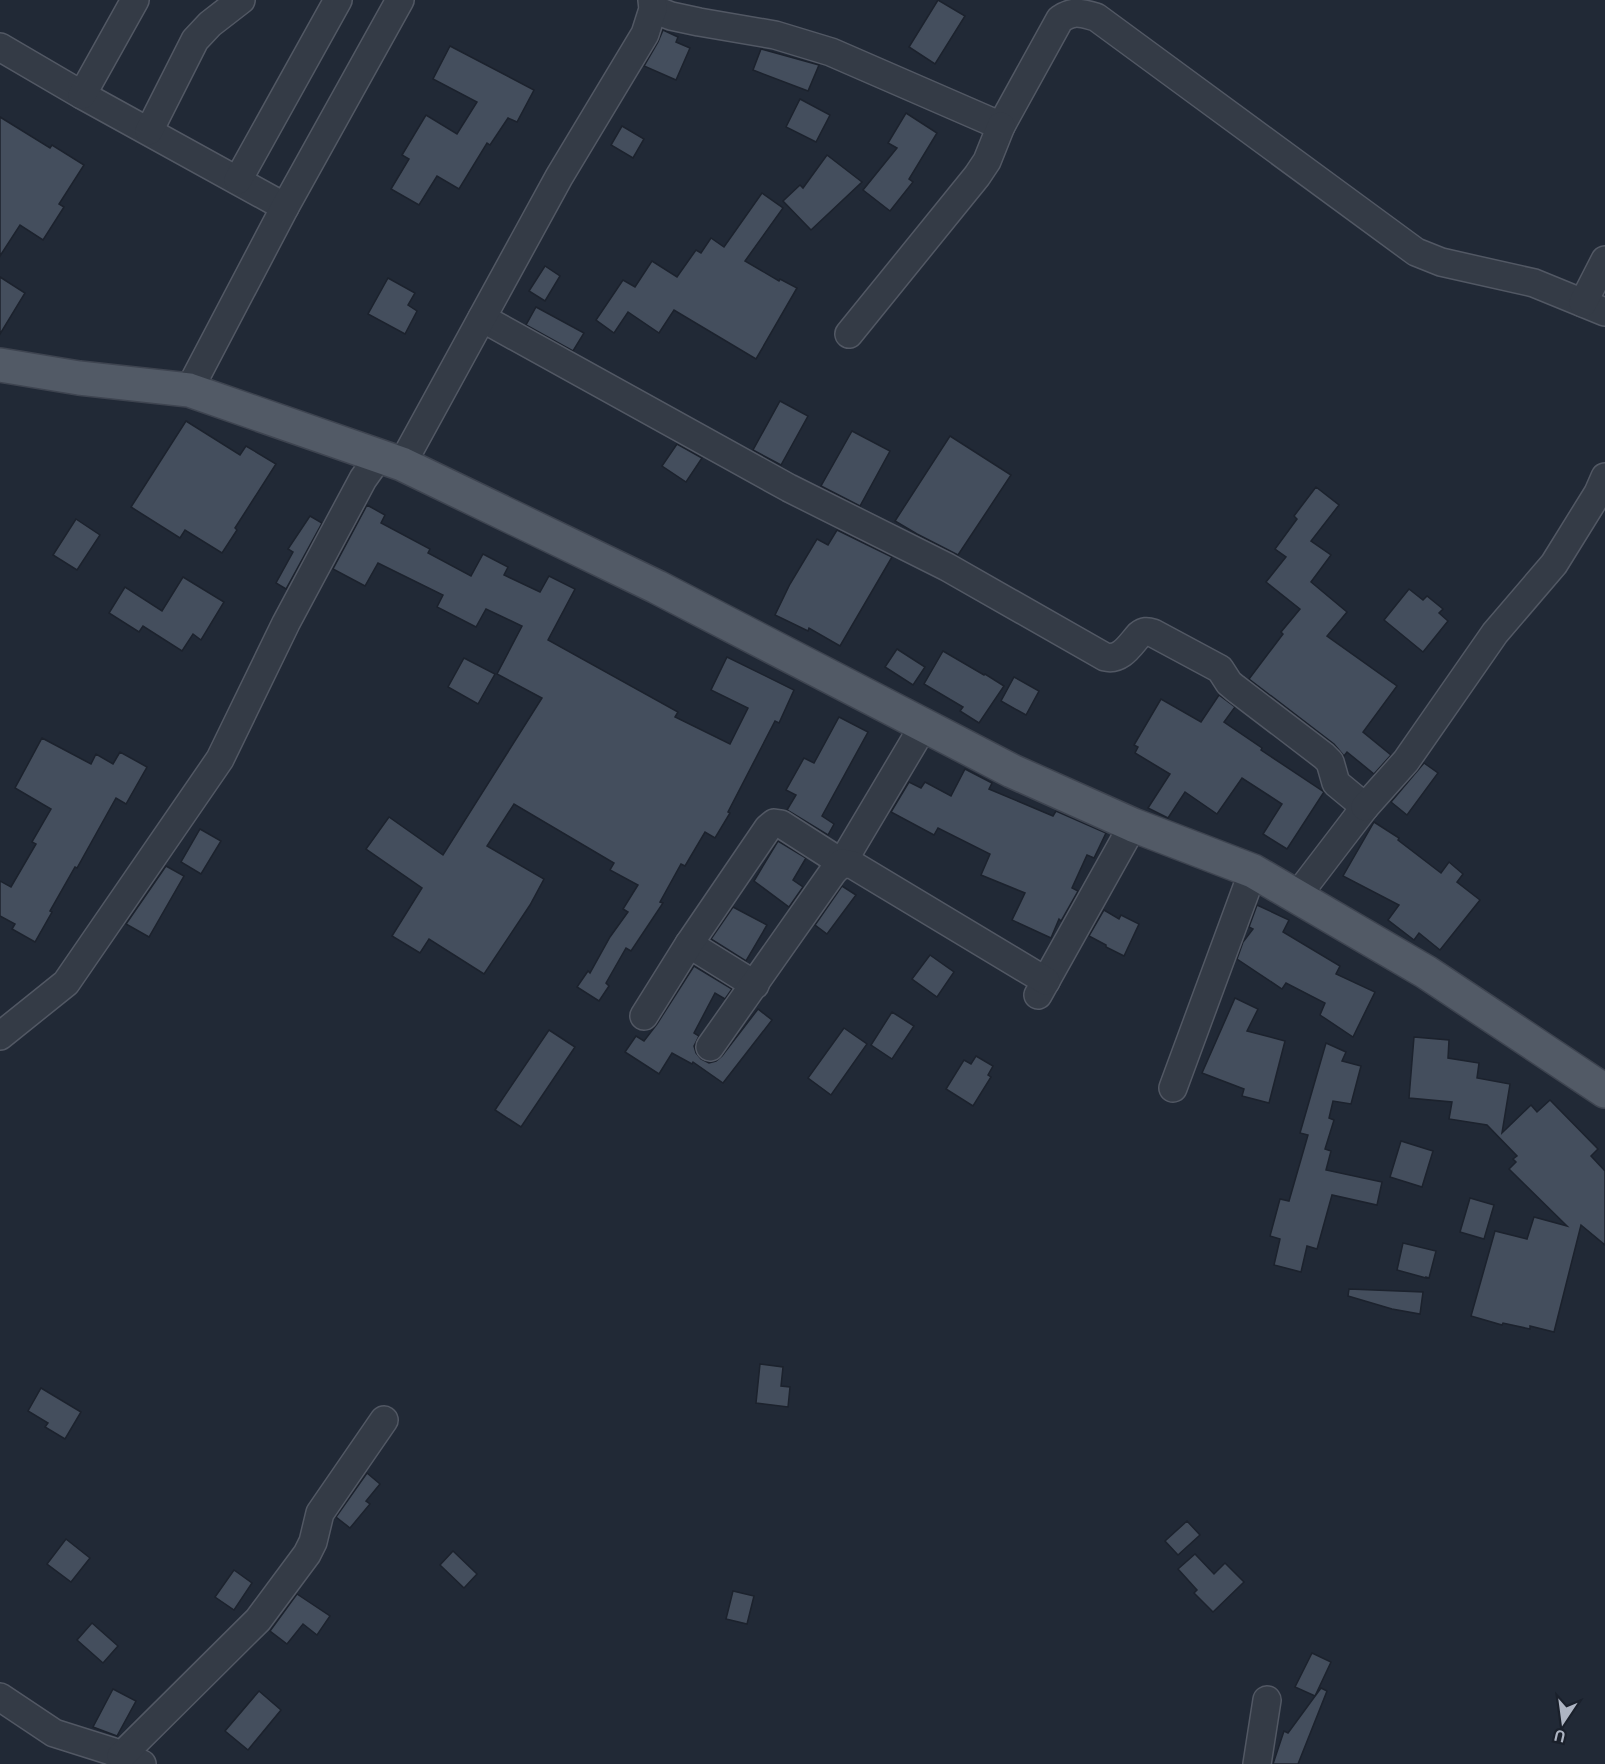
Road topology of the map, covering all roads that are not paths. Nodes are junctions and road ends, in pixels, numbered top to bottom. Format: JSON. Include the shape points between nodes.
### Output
{"nodes":[{"id":1,"x":135,"y":0,"type":"edge"},
{"id":2,"x":241,"y":0,"type":"edge"},
{"id":3,"x":338,"y":0,"type":"edge"},
{"id":4,"x":400,"y":0,"type":"edge"},
{"id":5,"x":652,"y":4,"type":"edge"},
{"id":6,"x":0,"y":47,"type":"edge"},
{"id":7,"x":82,"y":95,"type":"junction"},
{"id":8,"x":1001,"y":126,"type":"junction"},
{"id":9,"x":149,"y":131,"type":"junction"},
{"id":10,"x":238,"y":180,"type":"junction"},
{"id":11,"x":285,"y":207,"type":"junction"},
{"id":12,"x":1603,"y":263,"type":"edge"},
{"id":13,"x":1591,"y":304,"type":"edge"},
{"id":14,"x":482,"y":318,"type":"junction"},
{"id":15,"x":849,"y":334,"type":"dead end"},
{"id":16,"x":0,"y":365,"type":"edge"},
{"id":17,"x":189,"y":390,"type":"junction"},
{"id":18,"x":391,"y":460,"type":"junction"},
{"id":19,"x":1605,"y":477,"type":"edge"},
{"id":20,"x":924,"y":725,"type":"junction"},
{"id":21,"x":1365,"y":807,"type":"junction"},
{"id":22,"x":1133,"y":825,"type":"junction"},
{"id":23,"x":842,"y":863,"type":"junction"},
{"id":24,"x":1253,"y":870,"type":"junction"},
{"id":25,"x":1297,"y":896,"type":"junction"},
{"id":26,"x":689,"y":944,"type":"junction"},
{"id":27,"x":755,"y":985,"type":"junction"},
{"id":28,"x":644,"y":1016,"type":"dead end"},
{"id":29,"x":0,"y":1036,"type":"edge"},
{"id":30,"x":710,"y":1047,"type":"dead end"},
{"id":31,"x":1173,"y":1089,"type":"dead end"},
{"id":32,"x":1605,"y":1091,"type":"edge"},
{"id":33,"x":384,"y":1420,"type":"dead end"},
{"id":34,"x":0,"y":1697,"type":"edge"},
{"id":35,"x":1267,"y":1700,"type":"dead end"},
{"id":36,"x":132,"y":1760,"type":"edge"},
{"id":37,"x":1257,"y":1764,"type":"edge"}],
"edges":[{"from":1,"to":7,"type":"street"},
{"from":2,"to":9,"type":"street","via":[[195,40]]},
{"from":3,"to":10,"type":"street"},
{"from":4,"to":11,"type":"street"},
{"from":5,"to":8,"type":"street","via":[[671,16],[775,35],[831,52]]},
{"from":5,"to":14,"type":"street","via":[[645,34],[559,177]]},
{"from":6,"to":7,"type":"street"},
{"from":7,"to":9,"type":"street"},
{"from":8,"to":13,"type":"street","via":[[1060,19],[1070,13],[1096,17],[1416,252],[1441,262],[1534,283]]},
{"from":8,"to":15,"type":"street","via":[[977,176]]},
{"from":9,"to":10,"type":"street"},
{"from":10,"to":11,"type":"street"},
{"from":11,"to":17,"type":"street"},
{"from":12,"to":13,"type":"street"},
{"from":14,"to":18,"type":"street"},
{"from":14,"to":21,"type":"street","via":[[789,488],[947,567],[1105,657],[1120,655],[1148,631],[1220,669],[1228,683],[1324,756],[1330,762],[1336,783]]},
{"from":16,"to":17,"type":"main road"},
{"from":17,"to":18,"type":"main road"},
{"from":18,"to":20,"type":"main road","via":[[657,587]]},
{"from":18,"to":29,"type":"street","via":[[363,479],[220,759],[66,983]]},
{"from":19,"to":21,"type":"street","via":[[1554,564],[1495,633],[1406,761]]},
{"from":20,"to":22,"type":"main road","via":[[1012,771]]},
{"from":20,"to":23,"type":"street"},
{"from":21,"to":25,"type":"street"},
{"from":22,"to":23,"type":"street","via":[[1042,988],[853,865]]},
{"from":22,"to":24,"type":"main road"},
{"from":23,"to":26,"type":"street","via":[[774,823]]},
{"from":23,"to":27,"type":"street"},
{"from":24,"to":25,"type":"main road"},
{"from":24,"to":31,"type":"street"},
{"from":25,"to":32,"type":"main road","via":[[1426,972]]},
{"from":26,"to":27,"type":"street"},
{"from":26,"to":28,"type":"street"},
{"from":27,"to":30,"type":"street"},
{"from":33,"to":36,"type":"street","via":[[320,1513],[307,1554],[258,1620]]},
{"from":34,"to":36,"type":"street","via":[[54,1733]]},
{"from":35,"to":37,"type":"street"}]}
